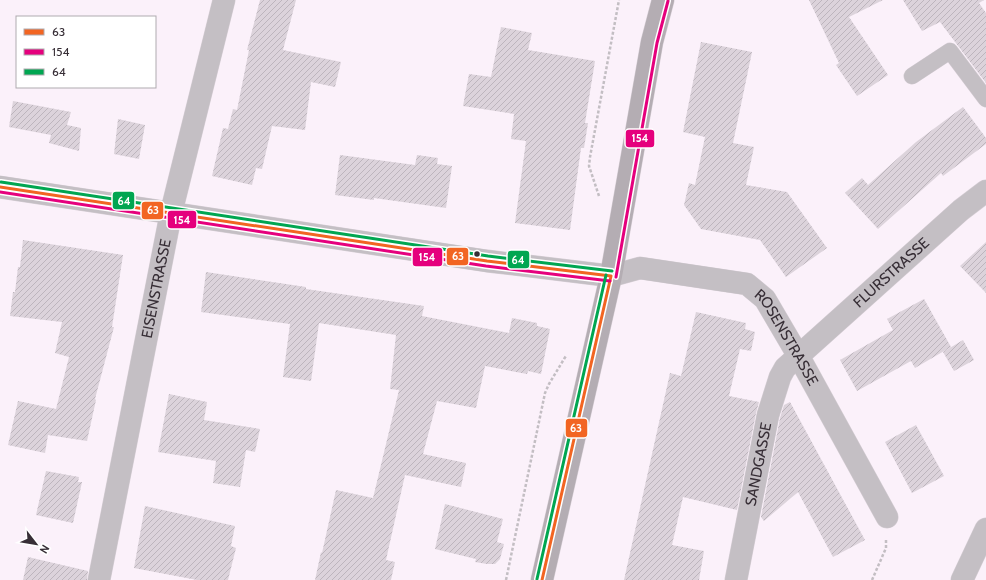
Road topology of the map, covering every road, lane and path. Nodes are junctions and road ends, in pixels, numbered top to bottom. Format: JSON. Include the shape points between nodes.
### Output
{"nodes":[{"id":1,"x":224,"y":0,"type":"edge"},
{"id":2,"x":619,"y":0,"type":"edge"},
{"id":3,"x":663,"y":0,"type":"edge"},
{"id":4,"x":912,"y":76,"type":"dead end"},
{"id":5,"x":986,"y":99,"type":"edge"},
{"id":6,"x":0,"y":187,"type":"edge"},
{"id":7,"x":986,"y":191,"type":"edge"},
{"id":8,"x":601,"y":203,"type":"dead end"},
{"id":9,"x":171,"y":213,"type":"junction"},
{"id":10,"x":611,"y":276,"type":"junction"},
{"id":11,"x":566,"y":354,"type":"dead end"},
{"id":12,"x":799,"y":357,"type":"junction"},
{"id":13,"x":887,"y":517,"type":"joint"},
{"id":14,"x":986,"y":529,"type":"edge"},
{"id":15,"x":99,"y":580,"type":"edge"},
{"id":16,"x":506,"y":580,"type":"edge"},
{"id":17,"x":542,"y":580,"type":"edge"},
{"id":18,"x":736,"y":580,"type":"edge"},
{"id":19,"x":872,"y":580,"type":"edge"},
{"id":20,"x":962,"y":580,"type":"edge"}],
"edges":[{"from":1,"to":9,"type":"street","name":"EISENSTRASSE"},
{"from":2,"to":8,"type":"path","via":[[589,166]]},
{"from":3,"to":10,"type":"main road","via":[[652,42]]},
{"from":4,"to":5,"type":"lane","via":[[950,51]]},
{"from":6,"to":9,"type":"street"},
{"from":7,"to":12,"type":"street","name":"FLURSTRASSE","via":[[961,210]]},
{"from":9,"to":10,"type":"street"},
{"from":9,"to":15,"type":"street","name":"EISENSTRASSE"},
{"from":10,"to":12,"type":"street","name":"ROSENSTRASSE","via":[[640,268],[747,284],[765,299]]},
{"from":10,"to":17,"type":"main road"},
{"from":11,"to":16,"type":"path","via":[[546,394]]},
{"from":12,"to":13,"type":"street","name":"ROSENSTRASSE"},
{"from":12,"to":18,"type":"street","name":"SANDGASSE","via":[[785,368],[780,377],[768,415]]},
{"from":13,"to":19,"type":"path","via":[[886,548]]},
{"from":14,"to":20,"type":"street"}]}
